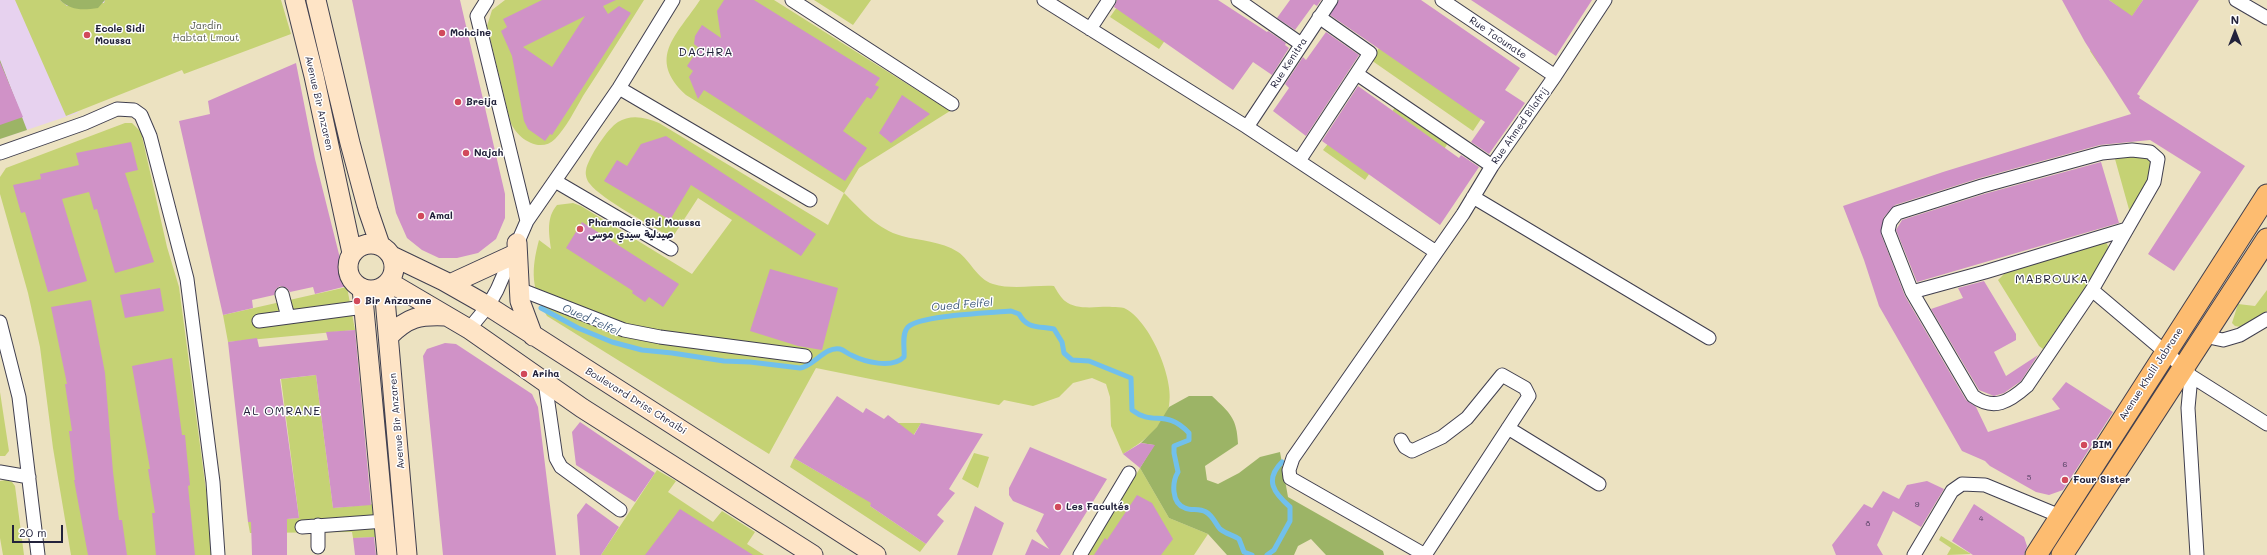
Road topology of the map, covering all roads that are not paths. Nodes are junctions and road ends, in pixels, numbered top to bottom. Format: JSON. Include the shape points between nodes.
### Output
{"nodes":[{"id":1,"x":295,"y":0,"type":"edge"},
{"id":2,"x":316,"y":0,"type":"edge"},
{"id":3,"x":487,"y":0,"type":"edge"},
{"id":4,"x":674,"y":0,"type":"edge"},
{"id":5,"x":792,"y":0,"type":"edge"},
{"id":6,"x":1044,"y":0,"type":"edge"},
{"id":7,"x":1109,"y":0,"type":"edge"},
{"id":8,"x":1238,"y":0,"type":"edge"},
{"id":9,"x":1331,"y":0,"type":"edge"},
{"id":10,"x":1442,"y":0,"type":"edge"},
{"id":11,"x":2236,"y":0,"type":"edge"},
{"id":12,"x":1601,"y":1,"type":"edge"},
{"id":13,"x":2267,"y":17,"type":"edge"},
{"id":14,"x":1319,"y":18,"type":"junction"},
{"id":15,"x":1090,"y":29,"type":"junction"},
{"id":16,"x":1301,"y":44,"type":"junction"},
{"id":17,"x":1357,"y":74,"type":"junction"},
{"id":18,"x":1555,"y":76,"type":"junction"},
{"id":19,"x":619,"y":88,"type":"junction"},
{"id":20,"x":952,"y":104,"type":"dead end"},
{"id":21,"x":1247,"y":126,"type":"junction"},
{"id":22,"x":0,"y":152,"type":"edge"},
{"id":23,"x":1299,"y":161,"type":"junction"},
{"id":24,"x":1492,"y":166,"type":"junction"},
{"id":25,"x":555,"y":181,"type":"junction"},
{"id":26,"x":2267,"y":195,"type":"edge"},
{"id":27,"x":1473,"y":197,"type":"junction"},
{"id":28,"x":810,"y":200,"type":"dead end"},
{"id":29,"x":527,"y":221,"type":"junction"},
{"id":30,"x":2127,"y":229,"type":"junction"},
{"id":31,"x":2267,"y":239,"type":"edge"},
{"id":32,"x":515,"y":249,"type":"junction"},
{"id":33,"x":671,"y":249,"type":"dead end"},
{"id":34,"x":386,"y":250,"type":"junction"},
{"id":35,"x":1436,"y":252,"type":"junction"},
{"id":36,"x":352,"y":253,"type":"junction"},
{"id":37,"x":387,"y":284,"type":"junction"},
{"id":38,"x":450,"y":284,"type":"junction"},
{"id":39,"x":519,"y":289,"type":"junction"},
{"id":40,"x":2092,"y":290,"type":"junction"},
{"id":41,"x":1912,"y":292,"type":"junction"},
{"id":42,"x":282,"y":294,"type":"dead end"},
{"id":43,"x":363,"y":298,"type":"junction"},
{"id":44,"x":488,"y":306,"type":"junction"},
{"id":45,"x":445,"y":316,"type":"junction"},
{"id":46,"x":288,"y":317,"type":"junction"},
{"id":47,"x":2267,"y":319,"type":"edge"},
{"id":48,"x":258,"y":321,"type":"dead end"},
{"id":49,"x":0,"y":324,"type":"edge"},
{"id":50,"x":469,"y":329,"type":"junction"},
{"id":51,"x":389,"y":336,"type":"junction"},
{"id":52,"x":533,"y":336,"type":"junction"},
{"id":53,"x":2204,"y":336,"type":"junction"},
{"id":54,"x":1709,"y":338,"type":"dead end"},
{"id":55,"x":2165,"y":353,"type":"junction"},
{"id":56,"x":805,"y":356,"type":"dead end"},
{"id":57,"x":2187,"y":372,"type":"junction"},
{"id":58,"x":545,"y":382,"type":"junction"},
{"id":59,"x":2267,"y":424,"type":"edge"},
{"id":60,"x":1508,"y":428,"type":"junction"},
{"id":61,"x":1401,"y":440,"type":"dead end"},
{"id":62,"x":0,"y":472,"type":"edge"},
{"id":63,"x":1129,"y":473,"type":"dead end"},
{"id":64,"x":29,"y":477,"type":"junction"},
{"id":65,"x":1599,"y":484,"type":"dead end"},
{"id":66,"x":620,"y":510,"type":"dead end"},
{"id":67,"x":2060,"y":516,"type":"junction"},
{"id":68,"x":385,"y":521,"type":"junction"},
{"id":69,"x":318,"y":526,"type":"junction"},
{"id":70,"x":302,"y":527,"type":"dead end"},
{"id":71,"x":318,"y":547,"type":"dead end"},
{"id":72,"x":38,"y":555,"type":"edge"},
{"id":73,"x":218,"y":555,"type":"edge"},
{"id":74,"x":387,"y":555,"type":"edge"},
{"id":75,"x":407,"y":555,"type":"edge"},
{"id":76,"x":813,"y":555,"type":"edge"},
{"id":77,"x":876,"y":555,"type":"edge"},
{"id":78,"x":1080,"y":555,"type":"edge"},
{"id":79,"x":1425,"y":555,"type":"edge"},
{"id":80,"x":1914,"y":555,"type":"edge"},
{"id":81,"x":2036,"y":555,"type":"edge"},
{"id":82,"x":2062,"y":555,"type":"edge"},
{"id":83,"x":2197,"y":555,"type":"edge"}],
"edges":[{"from":1,"to":36,"type":"main road","name":"Avenue Bir Anzaren"},
{"from":2,"to":34,"type":"main road","via":[[368,210]]},
{"from":3,"to":29,"type":"street","via":[[477,16]]},
{"from":4,"to":19,"type":"street"},
{"from":5,"to":20,"type":"street"},
{"from":6,"to":15,"type":"street"},
{"from":7,"to":15,"type":"street"},
{"from":8,"to":16,"type":"street"},
{"from":9,"to":14,"type":"street","name":"Rue Kenitra"},
{"from":10,"to":18,"type":"street","name":"Rue Taounate"},
{"from":11,"to":13,"type":"street"},
{"from":12,"to":18,"type":"street","name":"Rue Ahmed Bilafrij"},
{"from":14,"to":16,"type":"street","name":"Rue Kenitra"},
{"from":14,"to":17,"type":"street","via":[[1370,53]]},
{"from":15,"to":21,"type":"street"},
{"from":16,"to":21,"type":"street","name":"Rue Kenitra"},
{"from":17,"to":23,"type":"street"},
{"from":17,"to":24,"type":"street"},
{"from":18,"to":24,"type":"street","name":"Rue Ahmed Bilafrij"},
{"from":19,"to":25,"type":"street"},
{"from":19,"to":28,"type":"street"},
{"from":21,"to":23,"type":"street"},
{"from":22,"to":73,"type":"street","via":[[118,109],[134,110],[141,115],[150,136],[187,279],[213,482]]},
{"from":23,"to":35,"type":"street"},
{"from":24,"to":27,"type":"street","name":"Rue Ahmed Bilafrij"},
{"from":25,"to":29,"type":"street"},
{"from":25,"to":33,"type":"street"},
{"from":26,"to":55,"type":"main road","name":"Avenue Khalil Jabrane"},
{"from":27,"to":35,"type":"street","name":"Rue Ahmed Bilafrij"},
{"from":27,"to":54,"type":"street"},
{"from":29,"to":32,"type":"street"},
{"from":30,"to":40,"type":"street"},
{"from":30,"to":41,"type":"street"},
{"from":30,"to":41,"type":"street","via":[[2156,176],[2158,159],[2150,152],[2132,150],[2102,153],[1982,186],[1897,213],[1892,217],[1888,231]]},
{"from":31,"to":53,"type":"main road"},
{"from":32,"to":38,"type":"main road"},
{"from":32,"to":39,"type":"main road"},
{"from":32,"to":44,"type":"street"},
{"from":34,"to":36,"type":"main road","via":[[365,244]]},
{"from":34,"to":37,"type":"main road","via":[[395,269]]},
{"from":34,"to":38,"type":"main road","name":"Boulevard Driss Chraibi"},
{"from":35,"to":79,"type":"street","name":"Rue Ahmed Bilafrij","via":[[1293,458],[1289,470],[1290,478]]},
{"from":36,"to":43,"type":"main road","via":[[348,269]]},
{"from":37,"to":43,"type":"main road"},
{"from":37,"to":45,"type":"main road"},
{"from":37,"to":51,"type":"main road","name":"Avenue Bir Anzaren"},
{"from":38,"to":44,"type":"main road","name":"Boulevard Driss Chraibi"},
{"from":39,"to":52,"type":"main road","via":[[520,301]]},
{"from":39,"to":56,"type":"street","via":[[624,330]]},
{"from":40,"to":41,"type":"street","via":[[2027,386],[2016,396],[1994,405],[1982,403],[1973,396]]},
{"from":40,"to":55,"type":"street"},
{"from":42,"to":46,"type":"street"},
{"from":43,"to":46,"type":"street"},
{"from":43,"to":68,"type":"main road","name":"Avenue Bir Anzaren"},
{"from":44,"to":50,"type":"street"},
{"from":44,"to":52,"type":"main road","name":"Boulevard Driss Chraibi"},
{"from":45,"to":50,"type":"main road"},
{"from":45,"to":51,"type":"main road","via":[[425,315],[413,318],[400,325]]},
{"from":46,"to":48,"type":"street"},
{"from":47,"to":53,"type":"street","via":[[2240,335],[2223,340]]},
{"from":49,"to":64,"type":"street","via":[[19,397]]},
{"from":50,"to":58,"type":"main road"},
{"from":51,"to":75,"type":"main road","name":"Avenue Bir Anzaren"},
{"from":52,"to":77,"type":"main road","name":"Boulevard Driss Chraibi"},
{"from":53,"to":57,"type":"main road"},
{"from":55,"to":57,"type":"street"},
{"from":55,"to":67,"type":"main road","name":"Avenue Khalil Jabrane"},
{"from":57,"to":59,"type":"street"},
{"from":57,"to":82,"type":"main road"},
{"from":57,"to":83,"type":"street"},
{"from":58,"to":66,"type":"street","via":[[556,458],[561,467]]},
{"from":58,"to":76,"type":"main road"},
{"from":60,"to":61,"type":"street","via":[[1529,396],[1525,388],[1502,375],[1468,418],[1442,437],[1412,451],[1405,447]]},
{"from":60,"to":65,"type":"street"},
{"from":60,"to":79,"type":"street"},
{"from":62,"to":64,"type":"street"},
{"from":63,"to":78,"type":"street"},
{"from":64,"to":72,"type":"street"},
{"from":67,"to":80,"type":"street","via":[[1985,485],[1962,484],[1952,491]]},
{"from":67,"to":81,"type":"main road","name":"Avenue Khalil Jabrane"},
{"from":68,"to":69,"type":"street"},
{"from":68,"to":74,"type":"main road","name":"Avenue Bir Anzaren"},
{"from":69,"to":70,"type":"street"},
{"from":69,"to":71,"type":"street"}]}
